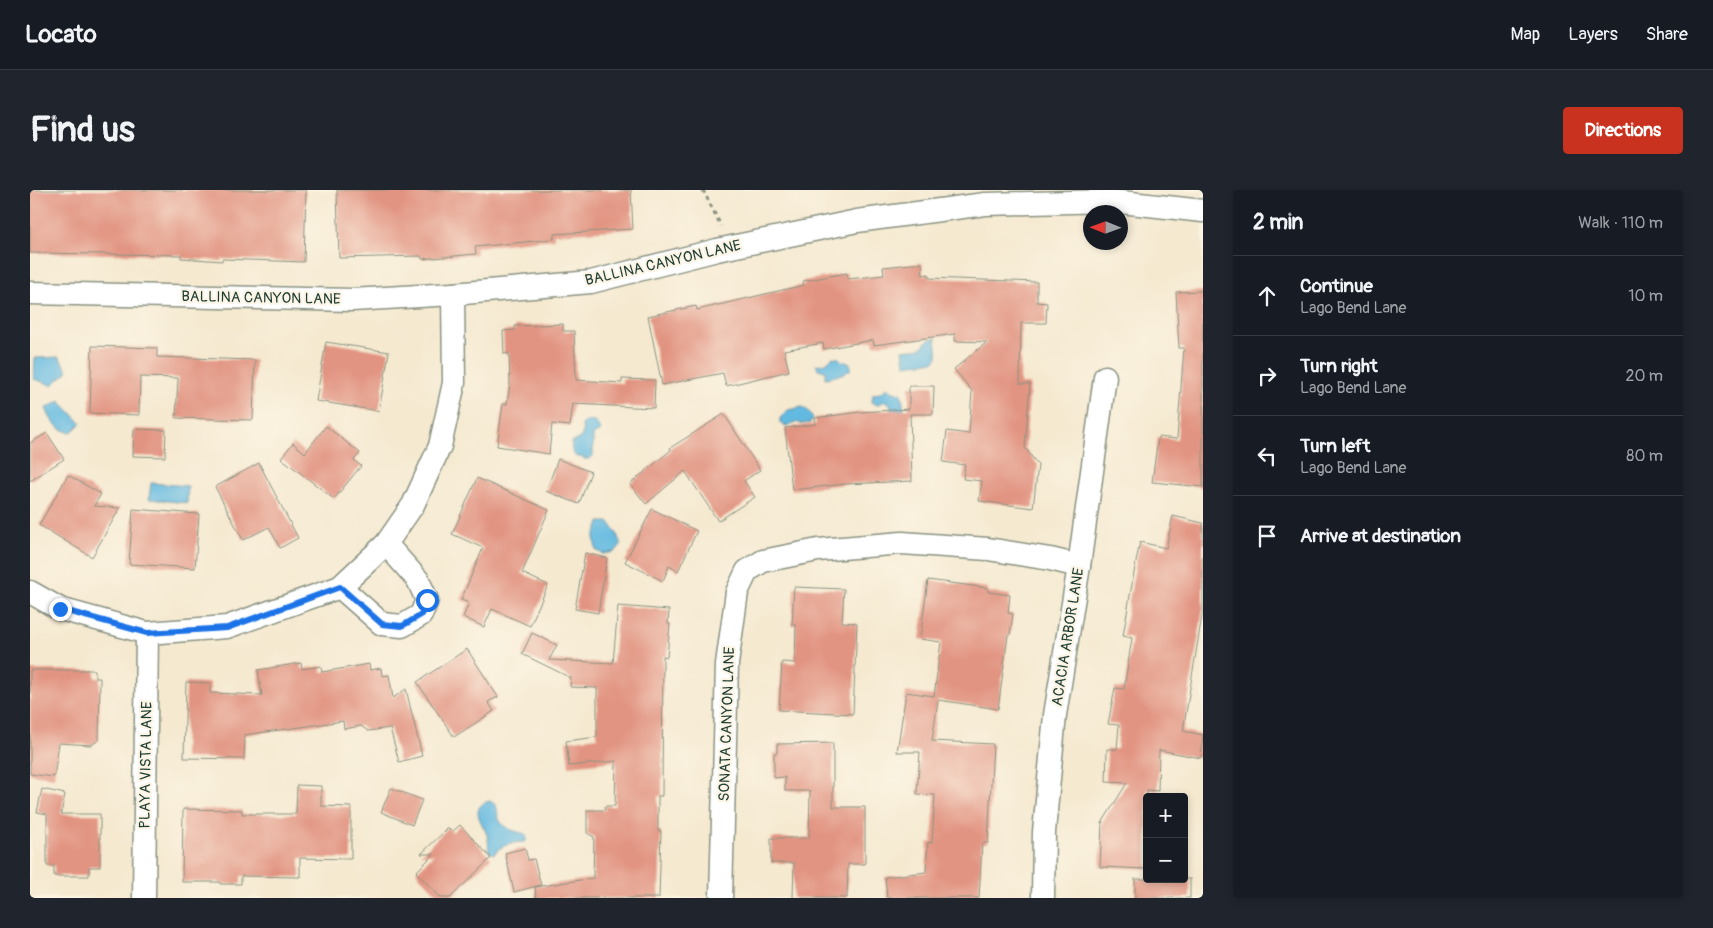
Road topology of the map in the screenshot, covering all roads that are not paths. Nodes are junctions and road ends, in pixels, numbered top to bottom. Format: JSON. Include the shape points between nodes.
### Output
{"nodes":[{"id":1,"x":1112,"y":195,"type":"edge"},
{"id":2,"x":1203,"y":210,"type":"edge"},
{"id":3,"x":30,"y":293,"type":"edge"},
{"id":4,"x":453,"y":294,"type":"junction"},
{"id":5,"x":1105,"y":377,"type":"dead end"},
{"id":6,"x":386,"y":544,"type":"junction"},
{"id":7,"x":1079,"y":566,"type":"junction"},
{"id":8,"x":340,"y":587,"type":"junction"},
{"id":9,"x":30,"y":592,"type":"edge"},
{"id":10,"x":147,"y":633,"type":"junction"},
{"id":11,"x":144,"y":898,"type":"edge"},
{"id":12,"x":721,"y":898,"type":"edge"},
{"id":13,"x":1043,"y":898,"type":"edge"}],
"edges":[{"from":1,"to":2,"type":"street","name":"BALLINA CANYON LANE"},
{"from":1,"to":4,"type":"street","name":"BALLINA CANYON LANE","via":[[985,204],[857,221],[731,247],[591,282]]},
{"from":3,"to":4,"type":"street","name":"BALLINA CANYON LANE","via":[[352,300]]},
{"from":4,"to":6,"type":"street","via":[[454,383],[440,446],[412,504]]},
{"from":5,"to":7,"type":"street","name":"ACACIA ARBOR LANE"},
{"from":6,"to":8,"type":"street"},
{"from":6,"to":8,"type":"street","via":[[418,580],[427,600],[421,615],[402,626],[382,624]]},
{"from":7,"to":12,"type":"street","name":"SONATA CANYON LANE","via":[[988,549],[902,543],[818,550],[763,561],[747,571],[737,592],[727,664]]},
{"from":7,"to":13,"type":"street","name":"ACACIA ARBOR LANE","via":[[1056,715],[1044,832]]},
{"from":8,"to":10,"type":"street","via":[[227,628]]},
{"from":9,"to":10,"type":"street","via":[[60,609]]},
{"from":10,"to":11,"type":"street","name":"PLAYA VISTA LANE"}]}
